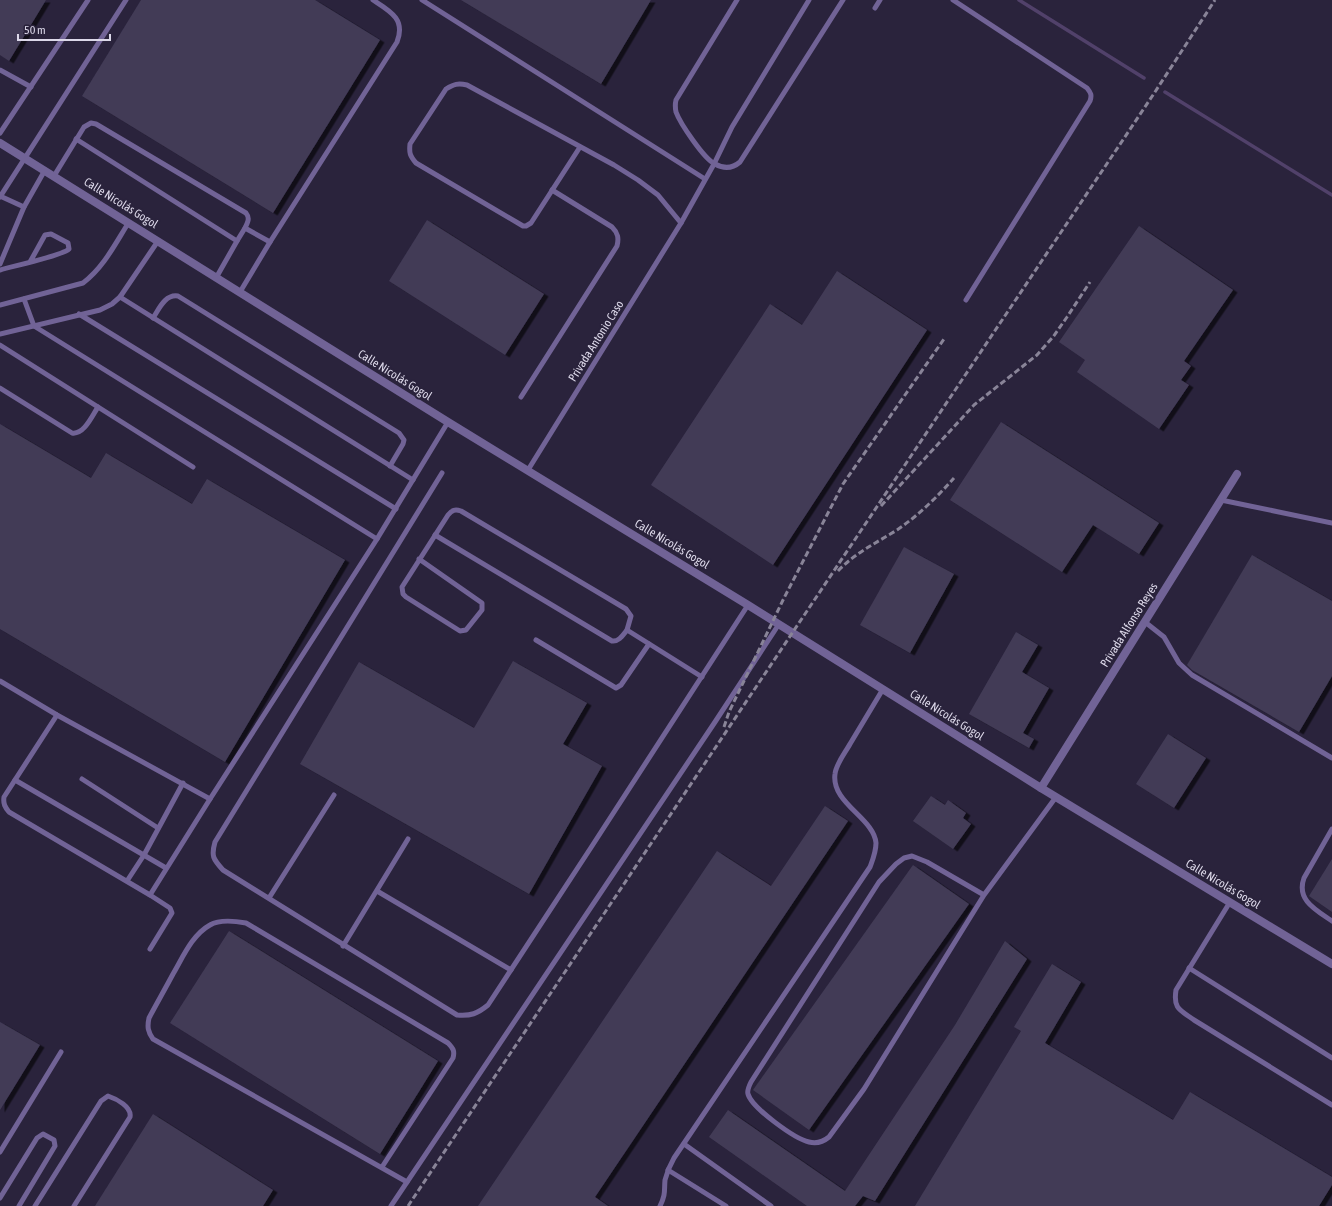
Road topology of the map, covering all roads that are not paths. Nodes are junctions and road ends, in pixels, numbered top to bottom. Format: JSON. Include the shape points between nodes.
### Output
{"nodes":[{"id":1,"x":88,"y":0,"type":"edge"},
{"id":2,"x":126,"y":0,"type":"edge"},
{"id":3,"x":373,"y":0,"type":"edge"},
{"id":4,"x":422,"y":0,"type":"edge"},
{"id":5,"x":737,"y":0,"type":"edge"},
{"id":6,"x":809,"y":0,"type":"edge"},
{"id":7,"x":843,"y":0,"type":"edge"},
{"id":8,"x":880,"y":0,"type":"edge"},
{"id":9,"x":953,"y":0,"type":"edge"},
{"id":10,"x":875,"y":8,"type":"dead end"},
{"id":11,"x":0,"y":71,"type":"edge"},
{"id":12,"x":31,"y":87,"type":"junction"},
{"id":13,"x":0,"y":133,"type":"edge"},
{"id":14,"x":76,"y":139,"type":"junction"},
{"id":15,"x":0,"y":143,"type":"edge"},
{"id":16,"x":580,"y":147,"type":"junction"},
{"id":17,"x":26,"y":158,"type":"junction"},
{"id":18,"x":714,"y":164,"type":"junction"},
{"id":19,"x":45,"y":170,"type":"junction"},
{"id":20,"x":54,"y":176,"type":"junction"},
{"id":21,"x":705,"y":179,"type":"junction"},
{"id":22,"x":552,"y":190,"type":"junction"},
{"id":23,"x":0,"y":196,"type":"edge"},
{"id":24,"x":24,"y":207,"type":"junction"},
{"id":25,"x":129,"y":222,"type":"junction"},
{"id":26,"x":681,"y":223,"type":"junction"},
{"id":27,"x":245,"y":228,"type":"junction"},
{"id":28,"x":158,"y":241,"type":"junction"},
{"id":29,"x":237,"y":241,"type":"junction"},
{"id":30,"x":270,"y":242,"type":"junction"},
{"id":31,"x":30,"y":262,"type":"junction"},
{"id":32,"x":0,"y":264,"type":"edge"},
{"id":33,"x":0,"y":270,"type":"edge"},
{"id":34,"x":216,"y":278,"type":"junction"},
{"id":35,"x":240,"y":292,"type":"junction"},
{"id":36,"x":120,"y":297,"type":"junction"},
{"id":37,"x":24,"y":299,"type":"junction"},
{"id":38,"x":966,"y":300,"type":"dead end"},
{"id":39,"x":0,"y":305,"type":"edge"},
{"id":40,"x":79,"y":314,"type":"junction"},
{"id":41,"x":153,"y":318,"type":"junction"},
{"id":42,"x":34,"y":326,"type":"junction"},
{"id":43,"x":0,"y":334,"type":"edge"},
{"id":44,"x":0,"y":345,"type":"edge"},
{"id":45,"x":0,"y":388,"type":"edge"},
{"id":46,"x":521,"y":397,"type":"dead end"},
{"id":47,"x":98,"y":407,"type":"junction"},
{"id":48,"x":448,"y":422,"type":"junction"},
{"id":49,"x":390,"y":466,"type":"junction"},
{"id":50,"x":193,"y":467,"type":"dead end"},
{"id":51,"x":528,"y":470,"type":"junction"},
{"id":52,"x":442,"y":473,"type":"dead end"},
{"id":53,"x":1237,"y":474,"type":"dead end"},
{"id":54,"x":413,"y":480,"type":"junction"},
{"id":55,"x":1221,"y":500,"type":"junction"},
{"id":56,"x":396,"y":509,"type":"junction"},
{"id":57,"x":1332,"y":524,"type":"edge"},
{"id":58,"x":435,"y":535,"type":"junction"},
{"id":59,"x":377,"y":539,"type":"junction"},
{"id":60,"x":419,"y":559,"type":"junction"},
{"id":61,"x":748,"y":605,"type":"junction"},
{"id":62,"x":1145,"y":622,"type":"junction"},
{"id":63,"x":779,"y":624,"type":"junction"},
{"id":64,"x":627,"y":630,"type":"junction"},
{"id":65,"x":536,"y":640,"type":"dead end"},
{"id":66,"x":649,"y":644,"type":"junction"},
{"id":67,"x":702,"y":677,"type":"junction"},
{"id":68,"x":0,"y":681,"type":"edge"},
{"id":69,"x":883,"y":689,"type":"junction"},
{"id":70,"x":57,"y":715,"type":"junction"},
{"id":71,"x":1332,"y":758,"type":"edge"},
{"id":72,"x":82,"y":779,"type":"dead end"},
{"id":73,"x":15,"y":780,"type":"junction"},
{"id":74,"x":183,"y":783,"type":"junction"},
{"id":75,"x":1041,"y":788,"type":"junction"},
{"id":76,"x":334,"y":796,"type":"dead end"},
{"id":77,"x":1056,"y":797,"type":"junction"},
{"id":78,"x":210,"y":799,"type":"junction"},
{"id":79,"x":158,"y":828,"type":"junction"},
{"id":80,"x":1332,"y":829,"type":"edge"},
{"id":81,"x":408,"y":840,"type":"dead end"},
{"id":82,"x":144,"y":855,"type":"junction"},
{"id":83,"x":166,"y":868,"type":"junction"},
{"id":84,"x":127,"y":881,"type":"junction"},
{"id":85,"x":376,"y":891,"type":"junction"},
{"id":86,"x":150,"y":894,"type":"junction"},
{"id":87,"x":984,"y":895,"type":"junction"},
{"id":88,"x":269,"y":898,"type":"junction"},
{"id":89,"x":1230,"y":902,"type":"junction"},
{"id":90,"x":1332,"y":921,"type":"edge"},
{"id":91,"x":344,"y":946,"type":"junction"},
{"id":92,"x":150,"y":950,"type":"dead end"},
{"id":93,"x":1332,"y":964,"type":"edge"},
{"id":94,"x":1189,"y":968,"type":"junction"},
{"id":95,"x":511,"y":970,"type":"junction"},
{"id":96,"x":61,"y":1052,"type":"dead end"},
{"id":97,"x":1332,"y":1058,"type":"edge"},
{"id":98,"x":1332,"y":1105,"type":"edge"},
{"id":99,"x":684,"y":1144,"type":"junction"},
{"id":100,"x":0,"y":1152,"type":"edge"},
{"id":101,"x":382,"y":1167,"type":"junction"},
{"id":102,"x":668,"y":1170,"type":"junction"},
{"id":103,"x":407,"y":1182,"type":"junction"},
{"id":104,"x":0,"y":1198,"type":"edge"},
{"id":105,"x":19,"y":1206,"type":"edge"},
{"id":106,"x":35,"y":1206,"type":"edge"},
{"id":107,"x":74,"y":1206,"type":"edge"},
{"id":108,"x":391,"y":1206,"type":"edge"},
{"id":109,"x":660,"y":1206,"type":"edge"},
{"id":110,"x":726,"y":1206,"type":"edge"},
{"id":111,"x":771,"y":1206,"type":"edge"}],
"edges":[{"from":1,"to":12,"type":"lane"},
{"from":2,"to":17,"type":"lane"},
{"from":3,"to":30,"type":"lane","via":[[390,11],[400,25],[397,42]]},
{"from":4,"to":21,"type":"lane"},
{"from":5,"to":18,"type":"lane","via":[[676,100],[675,106],[692,140]]},
{"from":6,"to":18,"type":"lane","name":"Privada Antonio Caso","via":[[732,128]]},
{"from":7,"to":18,"type":"lane","via":[[740,162],[729,168]]},
{"from":8,"to":10,"type":"lane"},
{"from":9,"to":38,"type":"lane","via":[[1087,88],[1092,96]]},
{"from":11,"to":12,"type":"lane"},
{"from":12,"to":13,"type":"lane"},
{"from":14,"to":20,"type":"lane"},
{"from":14,"to":27,"type":"lane","via":[[84,127],[91,123],[96,124],[246,212],[249,220]]},
{"from":14,"to":29,"type":"lane"},
{"from":15,"to":17,"type":"street","name":"Calle Nicolás Gogol"},
{"from":16,"to":22,"type":"lane"},
{"from":16,"to":22,"type":"lane","via":[[459,83],[446,89],[410,144],[410,156],[416,163],[523,226],[531,223]]},
{"from":16,"to":26,"type":"lane","via":[[614,165],[658,195]]},
{"from":17,"to":19,"type":"street","name":"Calle Nicolás Gogol"},
{"from":17,"to":23,"type":"lane"},
{"from":18,"to":21,"type":"lane","name":"Privada Antonio Caso"},
{"from":19,"to":20,"type":"street","name":"Calle Nicolás Gogol"},
{"from":19,"to":24,"type":"lane"},
{"from":20,"to":25,"type":"street","name":"Calle Nicolás Gogol"},
{"from":21,"to":26,"type":"lane","name":"Privada Antonio Caso"},
{"from":22,"to":46,"type":"lane","via":[[612,227],[617,232],[617,246]]},
{"from":23,"to":24,"type":"lane"},
{"from":24,"to":32,"type":"lane"},
{"from":25,"to":28,"type":"street","name":"Calle Nicolás Gogol"},
{"from":25,"to":37,"type":"lane","via":[[101,267],[83,283]]},
{"from":26,"to":51,"type":"lane","name":"Privada Antonio Caso"},
{"from":27,"to":29,"type":"lane"},
{"from":27,"to":30,"type":"lane"},
{"from":28,"to":34,"type":"street","name":"Calle Nicolás Gogol"},
{"from":28,"to":36,"type":"lane"},
{"from":29,"to":34,"type":"lane"},
{"from":30,"to":35,"type":"lane"},
{"from":31,"to":31,"type":"lane","via":[[45,235],[51,234],[68,243],[68,251]]},
{"from":31,"to":33,"type":"lane"},
{"from":34,"to":35,"type":"street","name":"Calle Nicolás Gogol"},
{"from":35,"to":48,"type":"street","name":"Calle Nicolás Gogol"},
{"from":36,"to":40,"type":"lane","via":[[100,310]]},
{"from":36,"to":41,"type":"lane"},
{"from":37,"to":39,"type":"lane"},
{"from":37,"to":42,"type":"lane"},
{"from":40,"to":42,"type":"lane"},
{"from":40,"to":56,"type":"lane"},
{"from":41,"to":49,"type":"lane"},
{"from":41,"to":49,"type":"lane","via":[[166,300],[178,296],[399,433],[404,440],[403,444]]},
{"from":42,"to":43,"type":"lane"},
{"from":42,"to":59,"type":"lane"},
{"from":44,"to":47,"type":"lane"},
{"from":45,"to":47,"type":"lane","via":[[76,434],[82,431]]},
{"from":47,"to":50,"type":"lane"},
{"from":48,"to":51,"type":"street","name":"Calle Nicolás Gogol"},
{"from":48,"to":54,"type":"lane"},
{"from":49,"to":54,"type":"lane"},
{"from":51,"to":61,"type":"street","name":"Calle Nicolás Gogol"},
{"from":52,"to":88,"type":"lane","via":[[215,842],[212,853],[223,870]]},
{"from":53,"to":55,"type":"street","name":"Privada Alfonso Reyes"},
{"from":54,"to":56,"type":"lane"},
{"from":55,"to":57,"type":"lane"},
{"from":55,"to":62,"type":"street","name":"Privada Alfonso Reyes"},
{"from":56,"to":59,"type":"lane"},
{"from":58,"to":60,"type":"lane"},
{"from":58,"to":64,"type":"lane","via":[[612,641],[620,639]]},
{"from":58,"to":64,"type":"lane","via":[[452,511],[461,510],[626,609],[631,616]]},
{"from":59,"to":78,"type":"lane"},
{"from":60,"to":60,"type":"lane","via":[[482,603],[482,610],[466,630],[460,630],[403,594],[402,587]]},
{"from":61,"to":63,"type":"street","name":"Calle Nicolás Gogol"},
{"from":61,"to":67,"type":"lane"},
{"from":62,"to":71,"type":"lane","via":[[1164,637],[1179,663],[1192,675]]},
{"from":62,"to":75,"type":"street","name":"Privada Alfonso Reyes"},
{"from":63,"to":69,"type":"street","name":"Calle Nicolás Gogol"},
{"from":63,"to":103,"type":"lane"},
{"from":64,"to":66,"type":"lane"},
{"from":65,"to":66,"type":"lane","via":[[616,688],[621,685]]},
{"from":66,"to":67,"type":"lane"},
{"from":67,"to":95,"type":"lane"},
{"from":68,"to":70,"type":"lane"},
{"from":69,"to":75,"type":"street","name":"Calle Nicolás Gogol"},
{"from":69,"to":99,"type":"lane","via":[[841,759],[835,774],[840,796],[874,833],[875,854],[870,867]]},
{"from":70,"to":73,"type":"lane"},
{"from":70,"to":74,"type":"lane"},
{"from":72,"to":79,"type":"lane"},
{"from":73,"to":82,"type":"lane"},
{"from":73,"to":84,"type":"lane","via":[[3,802],[9,812]]},
{"from":74,"to":78,"type":"lane"},
{"from":74,"to":79,"type":"lane"},
{"from":75,"to":77,"type":"street","name":"Calle Nicolás Gogol"},
{"from":76,"to":88,"type":"lane"},
{"from":77,"to":87,"type":"lane"},
{"from":77,"to":89,"type":"street","name":"Calle Nicolás Gogol"},
{"from":78,"to":83,"type":"lane"},
{"from":79,"to":82,"type":"lane"},
{"from":80,"to":90,"type":"lane","via":[[1301,886],[1306,901]]},
{"from":81,"to":85,"type":"lane"},
{"from":82,"to":83,"type":"lane"},
{"from":82,"to":84,"type":"lane"},
{"from":83,"to":86,"type":"lane"},
{"from":84,"to":86,"type":"lane"},
{"from":85,"to":91,"type":"lane"},
{"from":85,"to":95,"type":"lane"},
{"from":86,"to":92,"type":"lane","via":[[170,908],[172,913]]},
{"from":87,"to":87,"type":"lane","via":[[864,1089],[830,1137],[822,1142],[800,1140],[751,1101],[748,1092],[751,1082],[879,882],[896,864],[912,856]]},
{"from":88,"to":91,"type":"lane"},
{"from":89,"to":93,"type":"street","name":"Calle Nicolás Gogol"},
{"from":89,"to":94,"type":"lane"},
{"from":91,"to":95,"type":"lane","via":[[457,1015],[469,1016],[488,1005]]},
{"from":94,"to":97,"type":"lane"},
{"from":94,"to":98,"type":"lane","via":[[1176,990],[1175,1000],[1178,1008],[1226,1041]]},
{"from":96,"to":100,"type":"lane"},
{"from":99,"to":102,"type":"lane"},
{"from":99,"to":111,"type":"lane"},
{"from":101,"to":101,"type":"lane","via":[[153,1039],[149,1034],[149,1018],[188,947],[199,933],[211,924],[227,921],[246,923],[452,1047],[453,1058]]},
{"from":101,"to":103,"type":"lane"},
{"from":102,"to":109,"type":"lane","via":[[664,1198]]},
{"from":102,"to":110,"type":"lane"},
{"from":103,"to":108,"type":"lane"},
{"from":104,"to":105,"type":"lane","via":[[37,1138],[43,1134],[49,1136],[56,1146]]},
{"from":106,"to":107,"type":"lane","via":[[100,1101],[108,1096],[112,1097],[128,1107],[130,1117]]}]}
